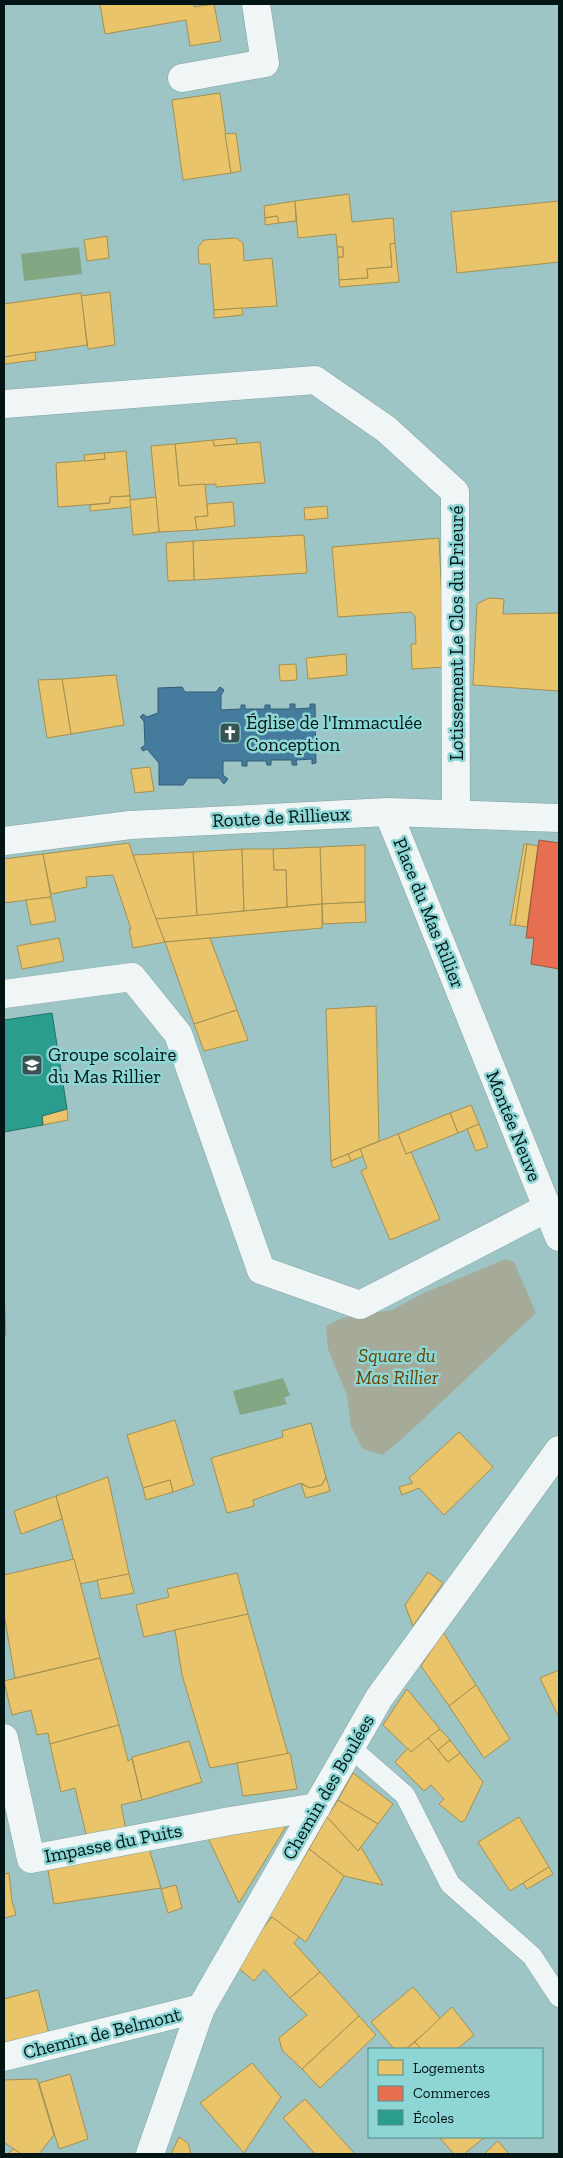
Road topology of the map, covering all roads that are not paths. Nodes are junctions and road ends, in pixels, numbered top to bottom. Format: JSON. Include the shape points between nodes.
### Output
{"nodes":[{"id":1,"x":256,"y":4,"type":"edge"},
{"id":2,"x":182,"y":78,"type":"dead end"},
{"id":3,"x":5,"y":404,"type":"dead end"},
{"id":4,"x":388,"y":812,"type":"junction"},
{"id":5,"x":456,"y":814,"type":"junction"},
{"id":6,"x":559,"y":818,"type":"edge"},
{"id":7,"x":4,"y":841,"type":"edge"},
{"id":8,"x":4,"y":994,"type":"edge"},
{"id":9,"x":470,"y":1015,"type":"joint"},
{"id":10,"x":547,"y":1208,"type":"junction"},
{"id":11,"x":559,"y":1237,"type":"edge"},
{"id":12,"x":559,"y":1450,"type":"edge"},
{"id":13,"x":4,"y":1738,"type":"edge"},
{"id":14,"x":351,"y":1748,"type":"junction"},
{"id":15,"x":317,"y":1807,"type":"junction"},
{"id":16,"x":559,"y":1997,"type":"edge"},
{"id":17,"x":201,"y":2008,"type":"junction"},
{"id":18,"x":4,"y":2057,"type":"edge"},
{"id":19,"x":150,"y":2154,"type":"edge"}],
"edges":[{"from":1,"to":2,"type":"street","via":[[265,63]]},
{"from":3,"to":5,"type":"street","name":"Lotissement Le Clos du Prieuré","via":[[316,380],[386,429],[455,492]]},
{"from":4,"to":5,"type":"street","name":"Route de Rillieux"},
{"from":4,"to":7,"type":"street","name":"Route de Rillieux","via":[[130,825]]},
{"from":4,"to":9,"type":"street","name":"Place du Mas Rillier"},
{"from":5,"to":6,"type":"street","name":"Route de Rillieux"},
{"from":8,"to":10,"type":"street","via":[[132,977],[178,1034],[261,1270],[360,1305]]},
{"from":9,"to":10,"type":"street","name":"Montée Neuve"},
{"from":10,"to":11,"type":"street","name":"Montée Neuve"},
{"from":12,"to":14,"type":"street","name":"Chemin des Boulées","via":[[379,1698]]},
{"from":13,"to":15,"type":"street","name":"Impasse du Puits","via":[[31,1859],[230,1820]]},
{"from":14,"to":15,"type":"street","name":"Chemin des Boulées"},
{"from":14,"to":16,"type":"lane","via":[[405,1795],[450,1884],[532,1956]]},
{"from":15,"to":17,"type":"street","name":"Chemin des Boulées"},
{"from":17,"to":18,"type":"street","name":"Chemin de Belmont"},
{"from":17,"to":19,"type":"street","name":"Chemin des Boulées"}]}
